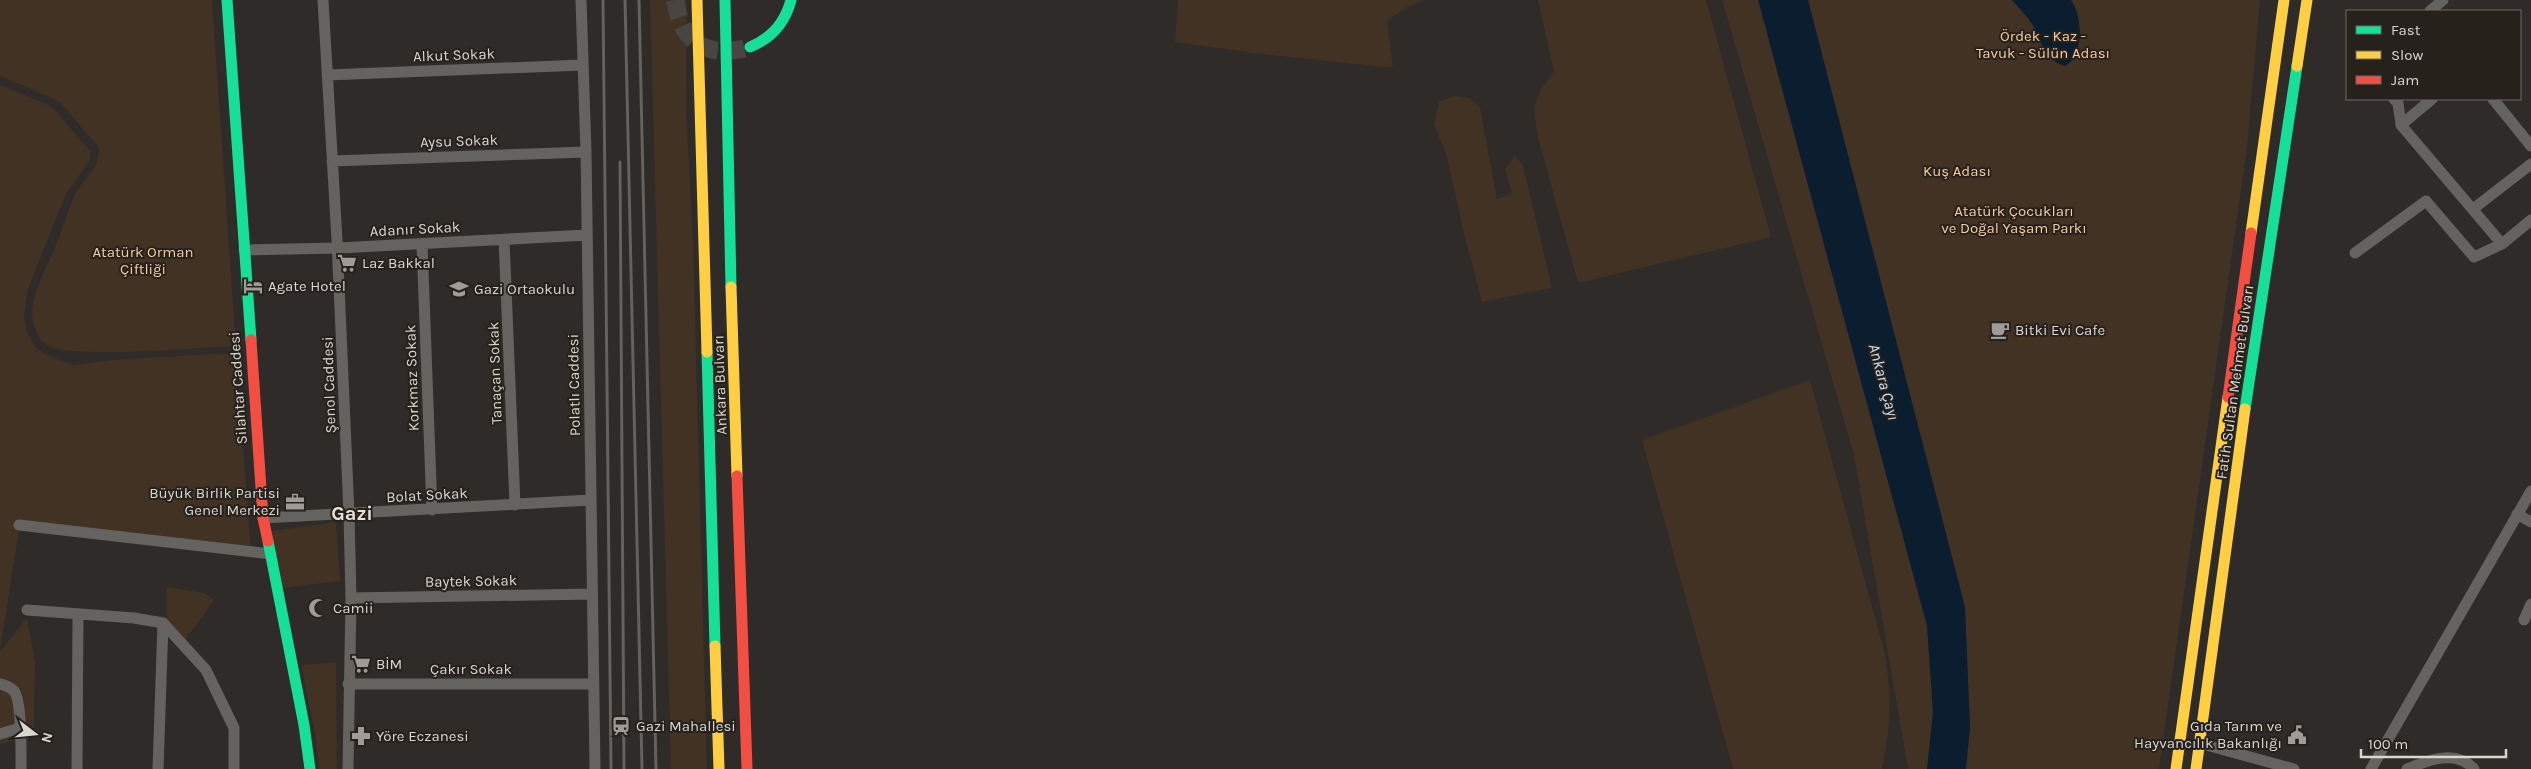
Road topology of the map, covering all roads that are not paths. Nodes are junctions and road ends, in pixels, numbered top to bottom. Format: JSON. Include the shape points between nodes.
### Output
{"nodes":[{"id":1,"x":227,"y":0,"type":"edge"},
{"id":2,"x":323,"y":0,"type":"edge"},
{"id":3,"x":581,"y":0,"type":"edge"},
{"id":4,"x":697,"y":0,"type":"edge"},
{"id":5,"x":725,"y":0,"type":"edge"},
{"id":6,"x":791,"y":0,"type":"edge"},
{"id":7,"x":2284,"y":0,"type":"edge"},
{"id":8,"x":2307,"y":0,"type":"edge"},
{"id":9,"x":2443,"y":0,"type":"edge"},
{"id":10,"x":2431,"y":10,"type":"edge"},
{"id":11,"x":750,"y":47,"type":"tunnel mouth"},
{"id":12,"x":583,"y":65,"type":"junction"},
{"id":13,"x":327,"y":75,"type":"junction"},
{"id":14,"x":2395,"y":100,"type":"edge"},
{"id":15,"x":2431,"y":100,"type":"edge"},
{"id":16,"x":2493,"y":100,"type":"edge"},
{"id":17,"x":2401,"y":125,"type":"junction"},
{"id":18,"x":2531,"y":146,"type":"edge"},
{"id":19,"x":586,"y":152,"type":"junction"},
{"id":20,"x":332,"y":161,"type":"junction"},
{"id":21,"x":2531,"y":164,"type":"edge"},
{"id":22,"x":2473,"y":209,"type":"junction"},
{"id":23,"x":2531,"y":220,"type":"edge"},
{"id":24,"x":587,"y":235,"type":"junction"},
{"id":25,"x":504,"y":239,"type":"junction"},
{"id":26,"x":422,"y":244,"type":"junction"},
{"id":27,"x":2502,"y":244,"type":"junction"},
{"id":28,"x":338,"y":248,"type":"junction"},
{"id":29,"x":244,"y":250,"type":"junction"},
{"id":30,"x":2355,"y":253,"type":"dead end"},
{"id":31,"x":2531,"y":491,"type":"edge"},
{"id":32,"x":591,"y":500,"type":"junction"},
{"id":33,"x":515,"y":505,"type":"junction"},
{"id":34,"x":432,"y":510,"type":"junction"},
{"id":35,"x":349,"y":514,"type":"junction"},
{"id":36,"x":2517,"y":514,"type":"junction"},
{"id":37,"x":263,"y":518,"type":"junction"},
{"id":38,"x":2531,"y":522,"type":"edge"},
{"id":39,"x":20,"y":525,"type":"dead end"},
{"id":40,"x":271,"y":554,"type":"junction"},
{"id":41,"x":592,"y":594,"type":"junction"},
{"id":42,"x":351,"y":598,"type":"junction"},
{"id":43,"x":2531,"y":604,"type":"edge"},
{"id":44,"x":27,"y":610,"type":"dead end"},
{"id":45,"x":78,"y":615,"type":"junction"},
{"id":46,"x":2524,"y":620,"type":"dead end"},
{"id":47,"x":163,"y":623,"type":"junction"},
{"id":48,"x":0,"y":684,"type":"edge"},
{"id":49,"x":348,"y":684,"type":"junction"},
{"id":50,"x":593,"y":684,"type":"junction"},
{"id":51,"x":20,"y":728,"type":"junction"},
{"id":52,"x":0,"y":734,"type":"edge"},
{"id":53,"x":2199,"y":743,"type":"junction"},
{"id":54,"x":21,"y":769,"type":"edge"},
{"id":55,"x":77,"y":769,"type":"edge"},
{"id":56,"x":158,"y":769,"type":"edge"},
{"id":57,"x":234,"y":769,"type":"edge"},
{"id":58,"x":310,"y":769,"type":"edge"},
{"id":59,"x":348,"y":769,"type":"edge"},
{"id":60,"x":595,"y":769,"type":"edge"},
{"id":61,"x":719,"y":769,"type":"edge"},
{"id":62,"x":747,"y":769,"type":"edge"},
{"id":63,"x":2176,"y":769,"type":"edge"},
{"id":64,"x":2196,"y":769,"type":"edge"},
{"id":65,"x":2294,"y":769,"type":"edge"},
{"id":66,"x":2372,"y":769,"type":"edge"},
{"id":67,"x":2407,"y":769,"type":"edge"},
{"id":68,"x":2474,"y":769,"type":"edge"}],
"edges":[{"from":1,"to":29,"type":"main road","name":"Silahtar Caddesi"},
{"from":2,"to":13,"type":"street","name":"Şenol Caddesi"},
{"from":3,"to":12,"type":"street","name":"Polatlı Caddesi"},
{"from":4,"to":61,"type":"main road","name":"Ankara Bulvarı"},
{"from":5,"to":62,"type":"main road","name":"Ankara Bulvarı"},
{"from":6,"to":11,"type":"main road","via":[[777,30],[768,39]]},
{"from":7,"to":63,"type":"main road","name":"Fatih Sultan Mehmet Bulvarı"},
{"from":8,"to":53,"type":"main road","name":"Fatih Sultan Mehmet Bulvarı"},
{"from":9,"to":10,"type":"street"},
{"from":12,"to":13,"type":"street","name":"Alkut Sokak"},
{"from":12,"to":19,"type":"street","name":"Polatlı Caddesi"},
{"from":13,"to":20,"type":"street","name":"Şenol Caddesi"},
{"from":14,"to":17,"type":"street"},
{"from":15,"to":17,"type":"street"},
{"from":16,"to":18,"type":"street"},
{"from":17,"to":22,"type":"street"},
{"from":19,"to":20,"type":"street","name":"Aysu Sokak"},
{"from":19,"to":24,"type":"street","name":"Polatlı Caddesi"},
{"from":20,"to":28,"type":"street","name":"Şenol Caddesi"},
{"from":21,"to":22,"type":"street"},
{"from":22,"to":27,"type":"street"},
{"from":23,"to":27,"type":"street"},
{"from":24,"to":25,"type":"street","name":"Adanır Sokak"},
{"from":24,"to":32,"type":"street","name":"Polatlı Caddesi"},
{"from":25,"to":26,"type":"street","name":"Adanır Sokak"},
{"from":25,"to":33,"type":"street","name":"Tanaçan Sokak"},
{"from":26,"to":28,"type":"street","name":"Adanır Sokak"},
{"from":26,"to":34,"type":"street","name":"Korkmaz Sokak"},
{"from":27,"to":30,"type":"street","via":[[2474,257],[2426,200]]},
{"from":28,"to":29,"type":"street","name":"Adanır Sokak"},
{"from":28,"to":35,"type":"street","name":"Şenol Caddesi"},
{"from":29,"to":37,"type":"main road","name":"Silahtar Caddesi"},
{"from":31,"to":36,"type":"street"},
{"from":32,"to":33,"type":"street","name":"Bolat Sokak"},
{"from":32,"to":41,"type":"street","name":"Polatlı Caddesi"},
{"from":33,"to":34,"type":"street","name":"Bolat Sokak"},
{"from":34,"to":35,"type":"street","name":"Bolat Sokak"},
{"from":35,"to":37,"type":"street","name":"Bolat Sokak"},
{"from":35,"to":42,"type":"street","name":"Şenol Caddesi"},
{"from":36,"to":38,"type":"street"},
{"from":36,"to":66,"type":"street"},
{"from":37,"to":40,"type":"main road","name":"Silahtar Caddesi"},
{"from":39,"to":40,"type":"street"},
{"from":40,"to":58,"type":"main road","name":"Silahtar Caddesi"},
{"from":41,"to":42,"type":"street","name":"Baytek Sokak"},
{"from":41,"to":50,"type":"street","name":"Polatlı Caddesi"},
{"from":42,"to":49,"type":"street","name":"Şenol Caddesi"},
{"from":43,"to":46,"type":"street"},
{"from":44,"to":45,"type":"street"},
{"from":45,"to":47,"type":"street"},
{"from":45,"to":55,"type":"street"},
{"from":47,"to":56,"type":"street"},
{"from":47,"to":57,"type":"street","via":[[206,670],[234,728]]},
{"from":48,"to":51,"type":"street","via":[[15,692]]},
{"from":49,"to":50,"type":"street","name":"Çakır Sokak"},
{"from":49,"to":59,"type":"street","name":"Şenol Caddesi"},
{"from":50,"to":60,"type":"street","name":"Polatlı Caddesi"},
{"from":51,"to":52,"type":"street"},
{"from":51,"to":54,"type":"street"},
{"from":53,"to":64,"type":"main road","name":"Fatih Sultan Mehmet Bulvarı"},
{"from":53,"to":65,"type":"street"},
{"from":67,"to":68,"type":"street","via":[[2454,757]]}]}
